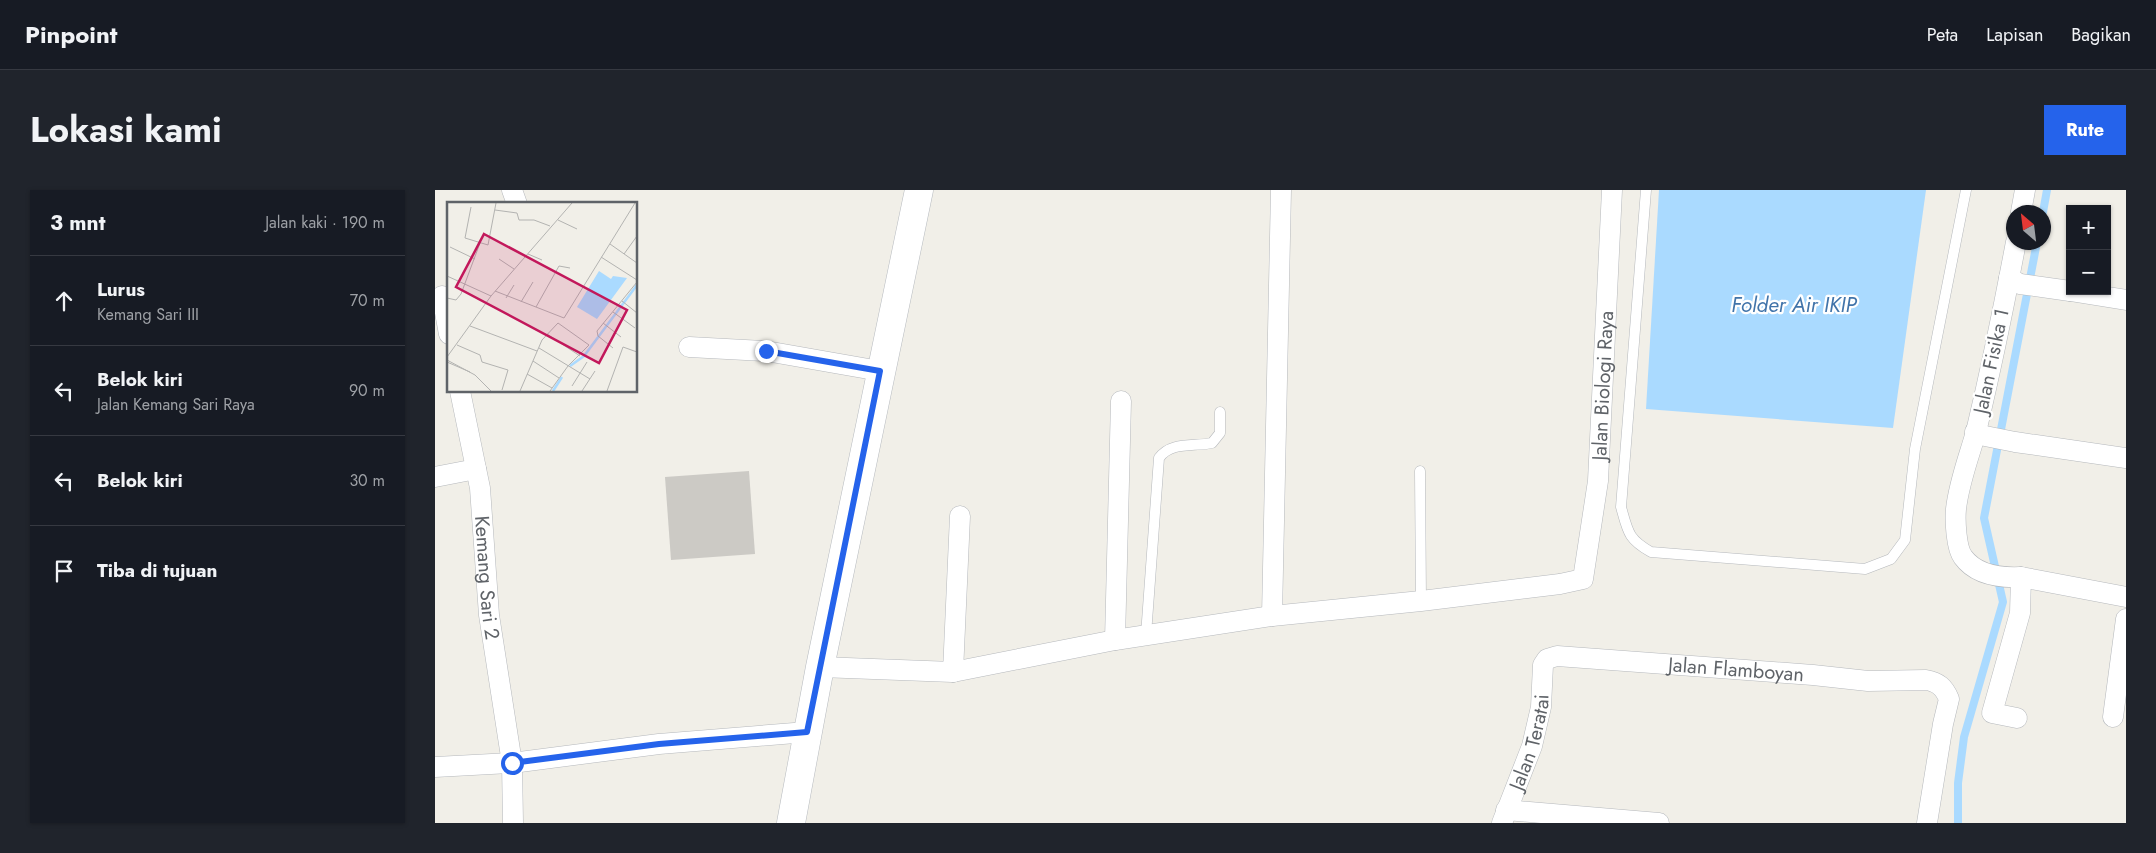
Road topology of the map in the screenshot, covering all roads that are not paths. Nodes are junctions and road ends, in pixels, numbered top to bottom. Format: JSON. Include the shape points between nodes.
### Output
{"nodes":[{"id":1,"x":512,"y":190,"type":"edge"},
{"id":2,"x":919,"y":190,"type":"edge"},
{"id":3,"x":1281,"y":190,"type":"edge"},
{"id":4,"x":1612,"y":190,"type":"edge"},
{"id":5,"x":1645,"y":190,"type":"edge"},
{"id":6,"x":1966,"y":190,"type":"edge"},
{"id":7,"x":2025,"y":190,"type":"edge"},
{"id":8,"x":516,"y":202,"type":"edge"},
{"id":9,"x":2022,"y":205,"type":"edge"},
{"id":10,"x":2016,"y":250,"type":"edge"},
{"id":11,"x":2015,"y":281,"type":"junction"},
{"id":12,"x":2066,"y":290,"type":"edge"},
{"id":13,"x":2095,"y":295,"type":"edge"},
{"id":14,"x":442,"y":296,"type":"edge"},
{"id":15,"x":2126,"y":300,"type":"edge"},
{"id":16,"x":447,"y":323,"type":"edge"},
{"id":17,"x":689,"y":348,"type":"dead end"},
{"id":18,"x":880,"y":371,"type":"junction"},
{"id":19,"x":460,"y":392,"type":"edge"},
{"id":20,"x":1121,"y":401,"type":"dead end"},
{"id":21,"x":1220,"y":412,"type":"dead end"},
{"id":22,"x":1980,"y":434,"type":"junction"},
{"id":23,"x":2126,"y":458,"type":"edge"},
{"id":24,"x":476,"y":469,"type":"junction"},
{"id":25,"x":1420,"y":471,"type":"dead end"},
{"id":26,"x":435,"y":477,"type":"edge"},
{"id":27,"x":961,"y":516,"type":"dead end"},
{"id":28,"x":2015,"y":578,"type":"junction"},
{"id":29,"x":2126,"y":596,"type":"edge"},
{"id":30,"x":1421,"y":601,"type":"junction"},
{"id":31,"x":1272,"y":616,"type":"junction"},
{"id":32,"x":2126,"y":619,"type":"edge"},
{"id":33,"x":1146,"y":635,"type":"junction"},
{"id":34,"x":1115,"y":640,"type":"junction"},
{"id":35,"x":1547,"y":659,"type":"joint"},
{"id":36,"x":820,"y":667,"type":"junction"},
{"id":37,"x":953,"y":672,"type":"junction"},
{"id":38,"x":2113,"y":717,"type":"dead end"},
{"id":39,"x":2017,"y":718,"type":"dead end"},
{"id":40,"x":807,"y":732,"type":"junction"},
{"id":41,"x":512,"y":763,"type":"junction"},
{"id":42,"x":435,"y":767,"type":"edge"},
{"id":43,"x":1504,"y":817,"type":"edge"},
{"id":44,"x":513,"y":823,"type":"edge"},
{"id":45,"x":791,"y":823,"type":"edge"},
{"id":46,"x":1659,"y":823,"type":"edge"},
{"id":47,"x":1927,"y":823,"type":"edge"}],
"edges":[{"from":1,"to":8,"type":"street"},
{"from":2,"to":18,"type":"main road"},
{"from":3,"to":31,"type":"street"},
{"from":4,"to":30,"type":"street","name":"Jalan Biologi Raya","via":[[1598,482],[1583,579]]},
{"from":5,"to":6,"type":"lane","via":[[1621,507],[1627,530],[1635,543],[1651,552],[1865,569],[1891,559],[1905,540],[1915,449]]},
{"from":7,"to":9,"type":"street"},
{"from":10,"to":11,"type":"street","name":"Jalan Fisika 1"},
{"from":11,"to":12,"type":"street"},
{"from":11,"to":22,"type":"street","name":"Jalan Fisika 1"},
{"from":13,"to":15,"type":"street"},
{"from":14,"to":16,"type":"street"},
{"from":17,"to":18,"type":"street","via":[[766,351]]},
{"from":18,"to":36,"type":"main road"},
{"from":19,"to":24,"type":"street","name":"Kemang Sari 2"},
{"from":20,"to":34,"type":"street"},
{"from":21,"to":33,"type":"lane","via":[[1219,433],[1212,443],[1174,447],[1159,458]]},
{"from":22,"to":23,"type":"street"},
{"from":22,"to":28,"type":"street","name":"Jalan Fisika 1","via":[[1962,478],[1956,509],[1962,556],[1984,574]]},
{"from":24,"to":26,"type":"street"},
{"from":24,"to":41,"type":"street","name":"Kemang Sari 2","via":[[489,614]]},
{"from":25,"to":30,"type":"lane"},
{"from":27,"to":37,"type":"street"},
{"from":28,"to":29,"type":"street"},
{"from":28,"to":39,"type":"street","via":[[2020,613],[1992,713]]},
{"from":30,"to":31,"type":"street"},
{"from":31,"to":33,"type":"street"},
{"from":32,"to":38,"type":"street"},
{"from":33,"to":34,"type":"street"},
{"from":34,"to":37,"type":"street"},
{"from":35,"to":43,"type":"street","name":"Jalan Teratai","via":[[1543,665],[1541,707],[1532,746]]},
{"from":35,"to":47,"type":"street","name":"Jalan Flamboyan","via":[[1557,656],[1868,681],[1935,682],[1949,699]]},
{"from":36,"to":37,"type":"street"},
{"from":36,"to":40,"type":"main road"},
{"from":40,"to":41,"type":"street","via":[[659,744]]},
{"from":40,"to":45,"type":"main road"},
{"from":41,"to":42,"type":"street"},
{"from":41,"to":44,"type":"street","name":"Kemang Sari 2"},
{"from":43,"to":46,"type":"street"}]}
